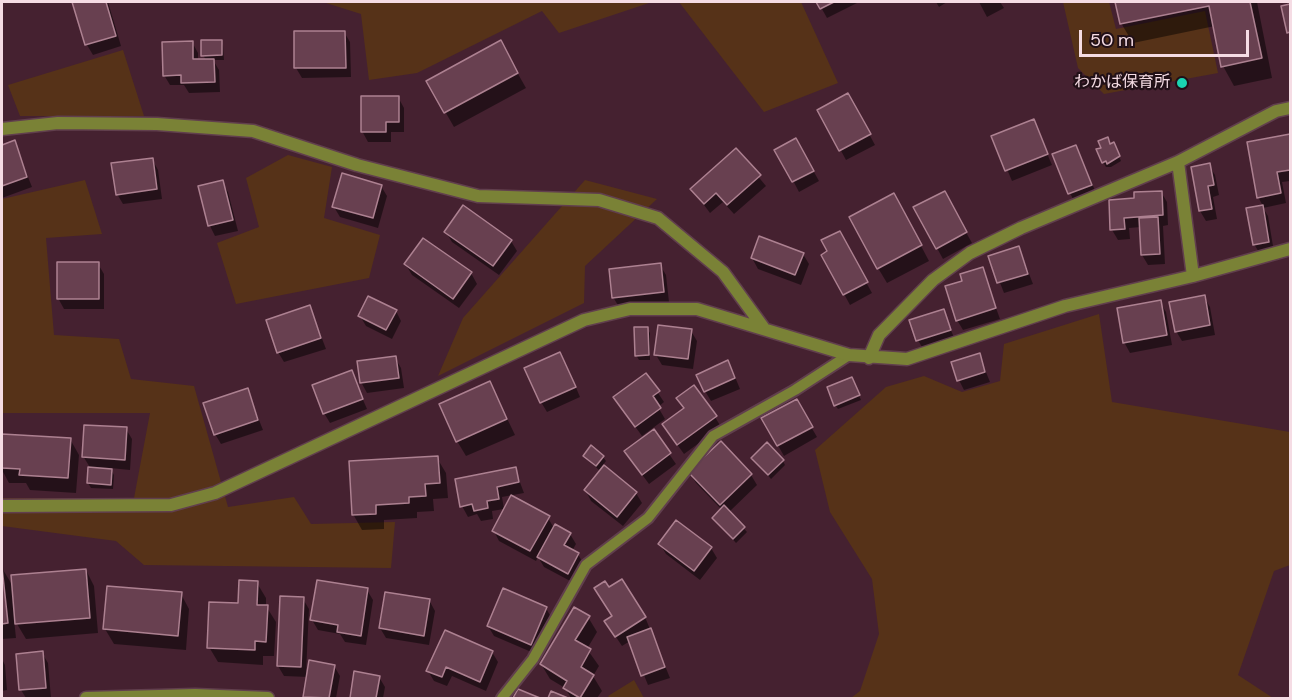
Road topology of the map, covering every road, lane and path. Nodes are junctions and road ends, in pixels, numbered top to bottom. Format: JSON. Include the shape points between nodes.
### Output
{"nodes":[{"id":1,"x":1290,"y":108,"type":"edge"},
{"id":2,"x":2,"y":129,"type":"edge"},
{"id":3,"x":1178,"y":162,"type":"junction"},
{"id":4,"x":1290,"y":249,"type":"edge"},
{"id":5,"x":1193,"y":276,"type":"junction"},
{"id":6,"x":763,"y":327,"type":"junction"},
{"id":7,"x":849,"y":355,"type":"junction"},
{"id":8,"x":869,"y":358,"type":"junction"},
{"id":9,"x":2,"y":506,"type":"edge"},
{"id":10,"x":86,"y":699,"type":"edge"},
{"id":11,"x":268,"y":699,"type":"edge"},
{"id":12,"x":502,"y":699,"type":"edge"}],
"edges":[{"from":1,"to":3,"type":"street","via":[[1276,111]]},
{"from":2,"to":6,"type":"street","via":[[58,123],[253,131],[357,165],[478,196],[599,200],[658,219],[723,272]]},
{"from":3,"to":5,"type":"street"},
{"from":3,"to":8,"type":"street","via":[[970,253],[933,280],[879,335]]},
{"from":4,"to":5,"type":"street"},
{"from":5,"to":8,"type":"street","via":[[1065,306],[907,359]]},
{"from":6,"to":7,"type":"street"},
{"from":6,"to":9,"type":"street","via":[[697,309],[630,309],[584,320],[215,493],[171,505]]},
{"from":7,"to":8,"type":"street"},
{"from":7,"to":12,"type":"lane","via":[[713,436],[648,518],[586,565],[533,659]]},
{"from":10,"to":11,"type":"street","via":[[195,695]]}]}
